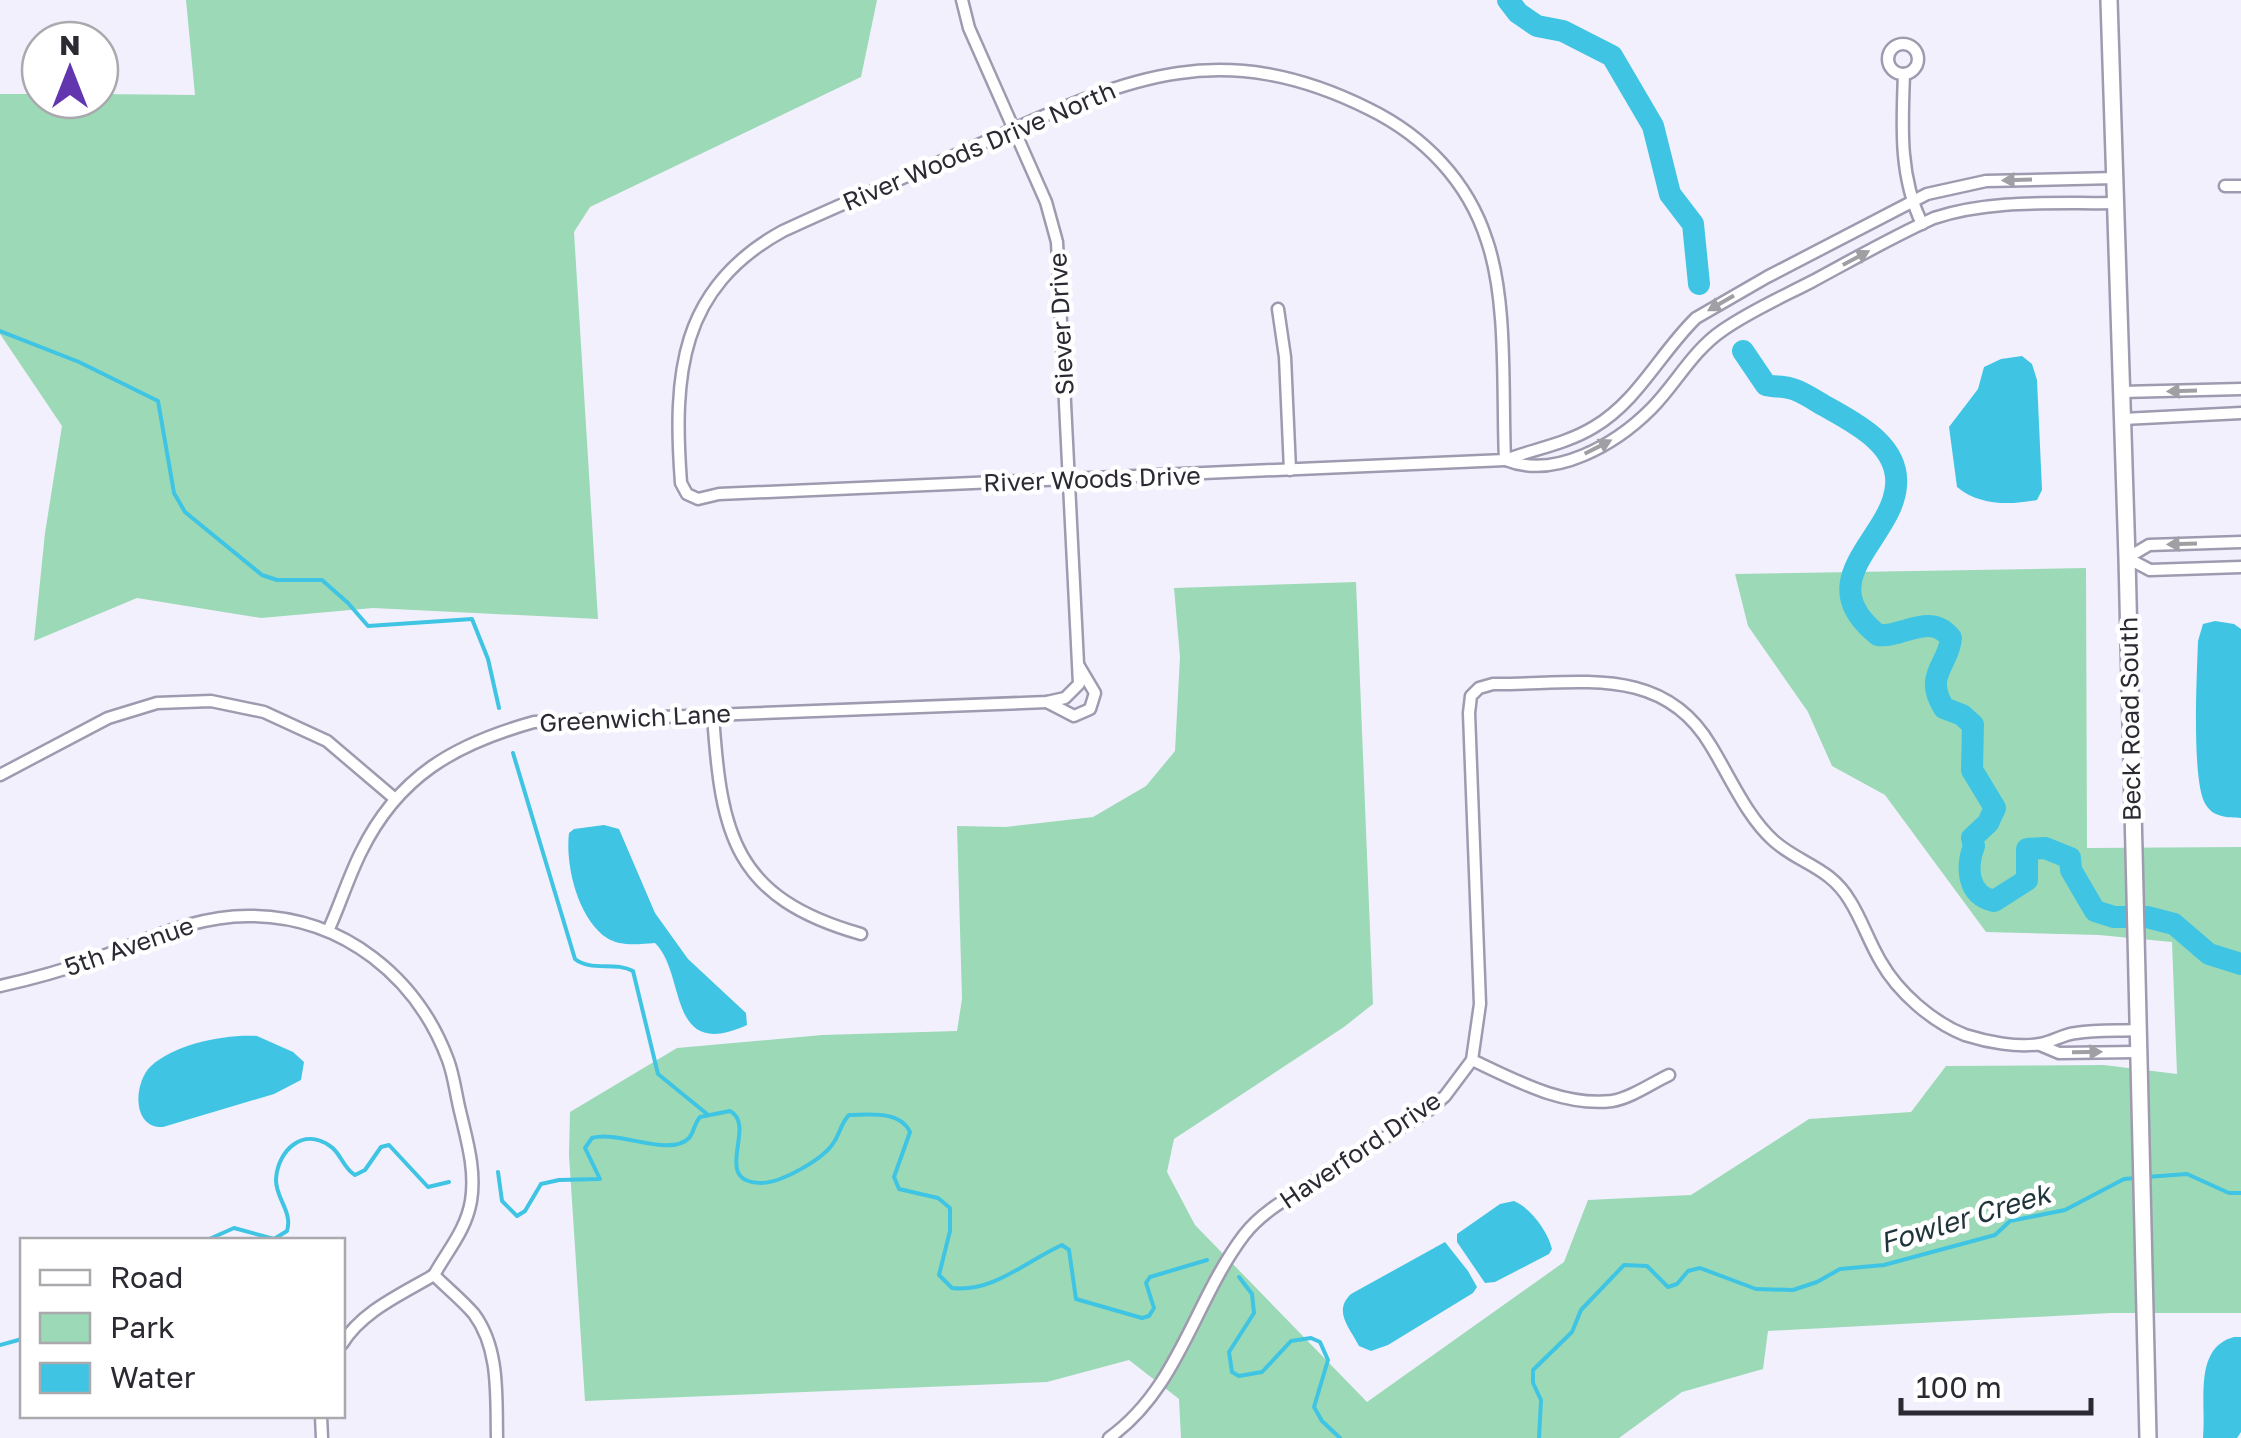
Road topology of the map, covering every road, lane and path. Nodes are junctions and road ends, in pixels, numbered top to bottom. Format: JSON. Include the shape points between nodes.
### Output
{"nodes":[{"id":1,"x":962,"y":0,"type":"edge"},
{"id":2,"x":2110,"y":0,"type":"edge"},
{"id":3,"x":1904,"y":74,"type":"dead end"},
{"id":4,"x":1014,"y":129,"type":"junction"},
{"id":5,"x":2115,"y":178,"type":"junction"},
{"id":6,"x":2225,"y":186,"type":"dead end"},
{"id":7,"x":2241,"y":186,"type":"edge"},
{"id":8,"x":1911,"y":201,"type":"junction"},
{"id":9,"x":2116,"y":203,"type":"junction"},
{"id":10,"x":1922,"y":224,"type":"junction"},
{"id":11,"x":1278,"y":309,"type":"dead end"},
{"id":12,"x":2241,"y":390,"type":"edge"},
{"id":13,"x":2122,"y":392,"type":"junction"},
{"id":14,"x":2241,"y":414,"type":"edge"},
{"id":15,"x":2123,"y":419,"type":"junction"},
{"id":16,"x":1505,"y":460,"type":"junction"},
{"id":17,"x":1290,"y":470,"type":"junction"},
{"id":18,"x":1069,"y":480,"type":"junction"},
{"id":19,"x":684,"y":490,"type":"joint"},
{"id":20,"x":2241,"y":542,"type":"edge"},
{"id":21,"x":2127,"y":558,"type":"junction"},
{"id":22,"x":2241,"y":567,"type":"edge"},
{"id":23,"x":1079,"y":666,"type":"junction"},
{"id":24,"x":1074,"y":689,"type":"joint"},
{"id":25,"x":1047,"y":702,"type":"junction"},
{"id":26,"x":1090,"y":709,"type":"joint"},
{"id":27,"x":713,"y":714,"type":"junction"},
{"id":28,"x":0,"y":775,"type":"edge"},
{"id":29,"x":394,"y":798,"type":"junction"},
{"id":30,"x":328,"y":931,"type":"junction"},
{"id":31,"x":861,"y":934,"type":"dead end"},
{"id":32,"x":0,"y":986,"type":"edge"},
{"id":33,"x":2136,"y":1030,"type":"junction"},
{"id":34,"x":2040,"y":1044,"type":"junction"},
{"id":35,"x":2137,"y":1052,"type":"junction"},
{"id":36,"x":1472,"y":1060,"type":"junction"},
{"id":37,"x":1669,"y":1075,"type":"dead end"},
{"id":38,"x":434,"y":1275,"type":"junction"},
{"id":39,"x":345,"y":1340,"type":"edge"},
{"id":40,"x":497,"y":1438,"type":"edge"},
{"id":41,"x":1109,"y":1438,"type":"edge"},
{"id":42,"x":2148,"y":1438,"type":"edge"}],
"edges":[{"from":1,"to":4,"type":"street","name":"Siever Drive"},
{"from":2,"to":5,"type":"main road","name":"Beck Road South"},
{"from":3,"to":8,"type":"street","via":[[1902,137]]},
{"from":4,"to":16,"type":"street","name":"River Woods Drive North","via":[[1122,84],[1216,70],[1308,84],[1402,127],[1456,180],[1488,243],[1497,291]]},
{"from":4,"to":18,"type":"street","name":"Siever Drive","via":[[1057,242]]},
{"from":4,"to":19,"type":"street","name":"River Woods Drive North","via":[[783,230],[726,272],[699,311],[684,355]]},
{"from":5,"to":8,"type":"street","name":"River Woods Drive","one_way":true,"via":[[1970,183]]},
{"from":5,"to":9,"type":"main road","name":"Beck Road South"},
{"from":6,"to":7,"type":"street"},
{"from":8,"to":10,"type":"street"},
{"from":8,"to":16,"type":"street","name":"River Woods Drive","one_way":true,"via":[[1696,318],[1624,404],[1593,428]]},
{"from":9,"to":10,"type":"street","name":"River Woods Drive","via":[[1998,205]]},
{"from":9,"to":13,"type":"main road","name":"Beck Road South"},
{"from":16,"to":10,"type":"street","name":"River Woods Drive","one_way":true,"via":[[1549,465],[1613,439],[1651,409],[1692,356],[1724,328]]},
{"from":11,"to":17,"type":"street"},
{"from":12,"to":13,"type":"street","one_way":true},
{"from":13,"to":15,"type":"main road","name":"Beck Road South"},
{"from":14,"to":15,"type":"street"},
{"from":15,"to":21,"type":"main road","name":"Beck Road South"},
{"from":16,"to":17,"type":"street","name":"River Woods Drive"},
{"from":17,"to":18,"type":"street","name":"River Woods Drive"},
{"from":18,"to":19,"type":"street","name":"River Woods Drive","via":[[698,499]]},
{"from":18,"to":23,"type":"street","name":"Siever Drive"},
{"from":20,"to":21,"type":"street","one_way":true,"via":[[2149,545]]},
{"from":21,"to":22,"type":"street","via":[[2150,570]]},
{"from":21,"to":33,"type":"main road","name":"Beck Road South"},
{"from":23,"to":24,"type":"street","name":"Siever Drive"},
{"from":23,"to":26,"type":"street","name":"Siever Drive","via":[[1095,693]]},
{"from":24,"to":25,"type":"street","name":"Greenwich Lane"},
{"from":25,"to":26,"type":"street","name":"Greenwich Lane","via":[[1074,716]]},
{"from":25,"to":27,"type":"street","name":"Greenwich Lane"},
{"from":27,"to":29,"type":"street","name":"Greenwich Lane","via":[[534,722],[465,744]]},
{"from":27,"to":31,"type":"street","via":[[721,803],[741,853],[789,904]]},
{"from":28,"to":29,"type":"street","via":[[108,718],[157,702],[210,701],[264,712],[326,741]]},
{"from":29,"to":30,"type":"street","name":"Greenwich Lane","via":[[360,854]]},
{"from":30,"to":32,"type":"street","name":"5th Avenue","via":[[290,918],[213,918]]},
{"from":30,"to":38,"type":"street","name":"5th Avenue","via":[[393,972],[428,1018],[449,1062],[472,1160],[472,1188],[461,1232]]},
{"from":33,"to":34,"type":"street","via":[[2074,1033]]},
{"from":33,"to":35,"type":"main road","name":"Beck Road South"},
{"from":34,"to":35,"type":"street","one_way":true,"via":[[2059,1053]]},
{"from":34,"to":36,"type":"street","name":"Haverford Drive","via":[[1966,1035],[1901,989],[1850,899],[1825,870],[1774,841],[1701,728],[1679,708],[1633,686],[1604,682],[1493,684],[1471,696],[1480,1004]]},
{"from":35,"to":42,"type":"main road","name":"Beck Road South"},
{"from":36,"to":37,"type":"street","via":[[1563,1098],[1616,1100]]},
{"from":36,"to":41,"type":"street","name":"Haverford Drive","via":[[1429,1110],[1255,1223],[1154,1395]]},
{"from":38,"to":39,"type":"street","via":[[372,1312]]},
{"from":38,"to":40,"type":"street","via":[[476,1316],[485,1336],[494,1364]]}]}
